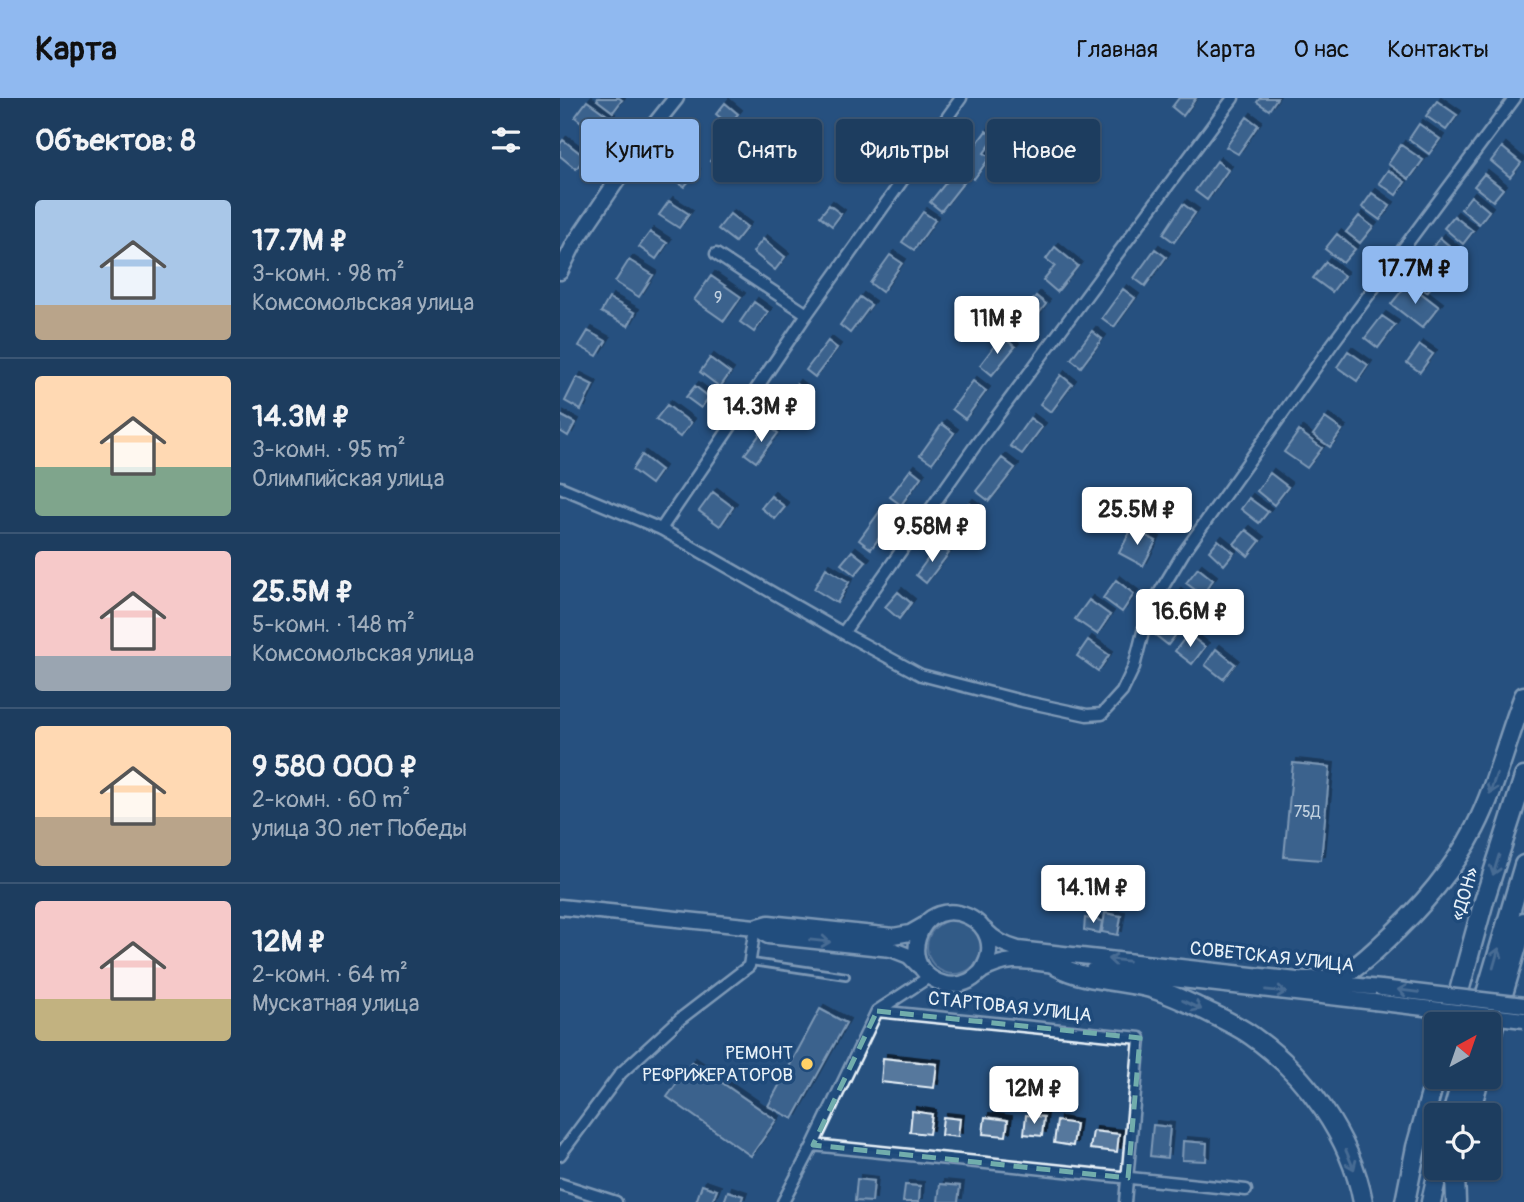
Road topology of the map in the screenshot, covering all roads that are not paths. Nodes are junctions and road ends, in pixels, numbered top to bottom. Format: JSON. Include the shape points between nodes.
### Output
{"nodes":[{"id":1,"x":676,"y":98,"type":"edge"},
{"id":2,"x":961,"y":98,"type":"edge"},
{"id":3,"x":1233,"y":98,"type":"edge"},
{"id":4,"x":1515,"y":98,"type":"edge"},
{"id":5,"x":716,"y":254,"type":"dead end"},
{"id":6,"x":560,"y":272,"type":"edge"},
{"id":7,"x":807,"y":314,"type":"junction"},
{"id":8,"x":560,"y":487,"type":"edge"},
{"id":9,"x":661,"y":529,"type":"junction"},
{"id":10,"x":843,"y":633,"type":"junction"},
{"id":11,"x":1524,"y":696,"type":"edge"},
{"id":12,"x":1524,"y":777,"type":"edge"},
{"id":13,"x":1524,"y":865,"type":"edge"},
{"id":14,"x":560,"y":907,"type":"edge"},
{"id":15,"x":1524,"y":922,"type":"edge"},
{"id":16,"x":925,"y":925,"type":"junction"},
{"id":17,"x":982,"y":926,"type":"junction"},
{"id":18,"x":755,"y":927,"type":"junction"},
{"id":19,"x":751,"y":962,"type":"junction"},
{"id":20,"x":1057,"y":966,"type":"junction"},
{"id":21,"x":981,"y":972,"type":"junction"},
{"id":22,"x":926,"y":974,"type":"junction"},
{"id":23,"x":846,"y":976,"type":"dead end"},
{"id":24,"x":1306,"y":981,"type":"junction"},
{"id":25,"x":1524,"y":1005,"type":"edge"},
{"id":26,"x":877,"y":1011,"type":"junction"},
{"id":27,"x":1453,"y":1012,"type":"edge"},
{"id":28,"x":1481,"y":1012,"type":"edge"},
{"id":29,"x":1498,"y":1012,"type":"edge"},
{"id":30,"x":1524,"y":1020,"type":"edge"},
{"id":31,"x":1432,"y":1089,"type":"edge"},
{"id":32,"x":813,"y":1145,"type":"junction"},
{"id":33,"x":560,"y":1155,"type":"edge"},
{"id":34,"x":1128,"y":1178,"type":"junction"},
{"id":35,"x":1436,"y":1180,"type":"edge"},
{"id":36,"x":1455,"y":1180,"type":"edge"},
{"id":37,"x":560,"y":1184,"type":"edge"},
{"id":38,"x":1246,"y":1190,"type":"dead end"},
{"id":39,"x":616,"y":1202,"type":"edge"},
{"id":40,"x":783,"y":1202,"type":"edge"},
{"id":41,"x":1125,"y":1202,"type":"edge"},
{"id":42,"x":1363,"y":1202,"type":"edge"},
{"id":43,"x":1405,"y":1202,"type":"edge"},
{"id":44,"x":1431,"y":1202,"type":"edge"},
{"id":45,"x":1456,"y":1202,"type":"edge"}],
"edges":[{"from":1,"to":6,"type":"main road","via":[[581,233]]},
{"from":2,"to":7,"type":"street"},
{"from":3,"to":10,"type":"street"},
{"from":4,"to":10,"type":"street","via":[[1184,552],[1144,624],[1134,667],[1122,692],[1102,714],[1022,701],[921,675]]},
{"from":5,"to":7,"type":"street"},
{"from":7,"to":9,"type":"street"},
{"from":8,"to":9,"type":"street"},
{"from":9,"to":10,"type":"street"},
{"from":11,"to":24,"type":"highway","one_way":true,"via":[[1476,826],[1433,891],[1347,973]]},
{"from":12,"to":27,"type":"highway","name":"«ДОН»","one_way":true},
{"from":28,"to":13,"type":"highway","one_way":true},
{"from":14,"to":18,"type":"main road"},
{"from":15,"to":29,"type":"highway"},
{"from":16,"to":17,"type":"main road","via":[[937,915],[953,912]]},
{"from":16,"to":18,"type":"main road","via":[[893,936],[769,923]]},
{"from":16,"to":22,"type":"main road","via":[[916,948]]},
{"from":17,"to":21,"type":"main road","via":[[989,950]]},
{"from":24,"to":17,"type":"main road","name":"СОВЕТСКАЯ УЛИЦА","one_way":true,"via":[[1018,949],[997,941]]},
{"from":18,"to":19,"type":"street"},
{"from":18,"to":22,"type":"main road","one_way":true,"via":[[768,936],[891,948],[909,956]]},
{"from":19,"to":23,"type":"lane"},
{"from":19,"to":33,"type":"street","via":[[621,1073]]},
{"from":20,"to":21,"type":"main road","name":"СОВЕТСКАЯ УЛИЦА","via":[[1013,961]]},
{"from":20,"to":30,"type":"main road","name":"СОВЕТСКАЯ УЛИЦА","one_way":true,"bridge":true},
{"from":20,"to":42,"type":"highway","one_way":true,"via":[[1070,973],[1150,988],[1250,1034],[1280,1058],[1320,1104],[1352,1164]]},
{"from":21,"to":22,"type":"main road","via":[[968,982],[952,985]]},
{"from":22,"to":26,"type":"street"},
{"from":25,"to":24,"type":"main road","name":"СОВЕТСКАЯ УЛИЦА","one_way":true,"bridge":true},
{"from":26,"to":32,"type":"street"},
{"from":26,"to":34,"type":"street","name":"СТАРТОВАЯ УЛИЦА","via":[[1140,1038]]},
{"from":31,"to":43,"type":"highway"},
{"from":32,"to":34,"type":"street"},
{"from":32,"to":40,"type":"street"},
{"from":34,"to":38,"type":"street"},
{"from":34,"to":41,"type":"street"},
{"from":35,"to":44,"type":"highway"},
{"from":36,"to":45,"type":"highway"},
{"from":37,"to":39,"type":"street"}]}
